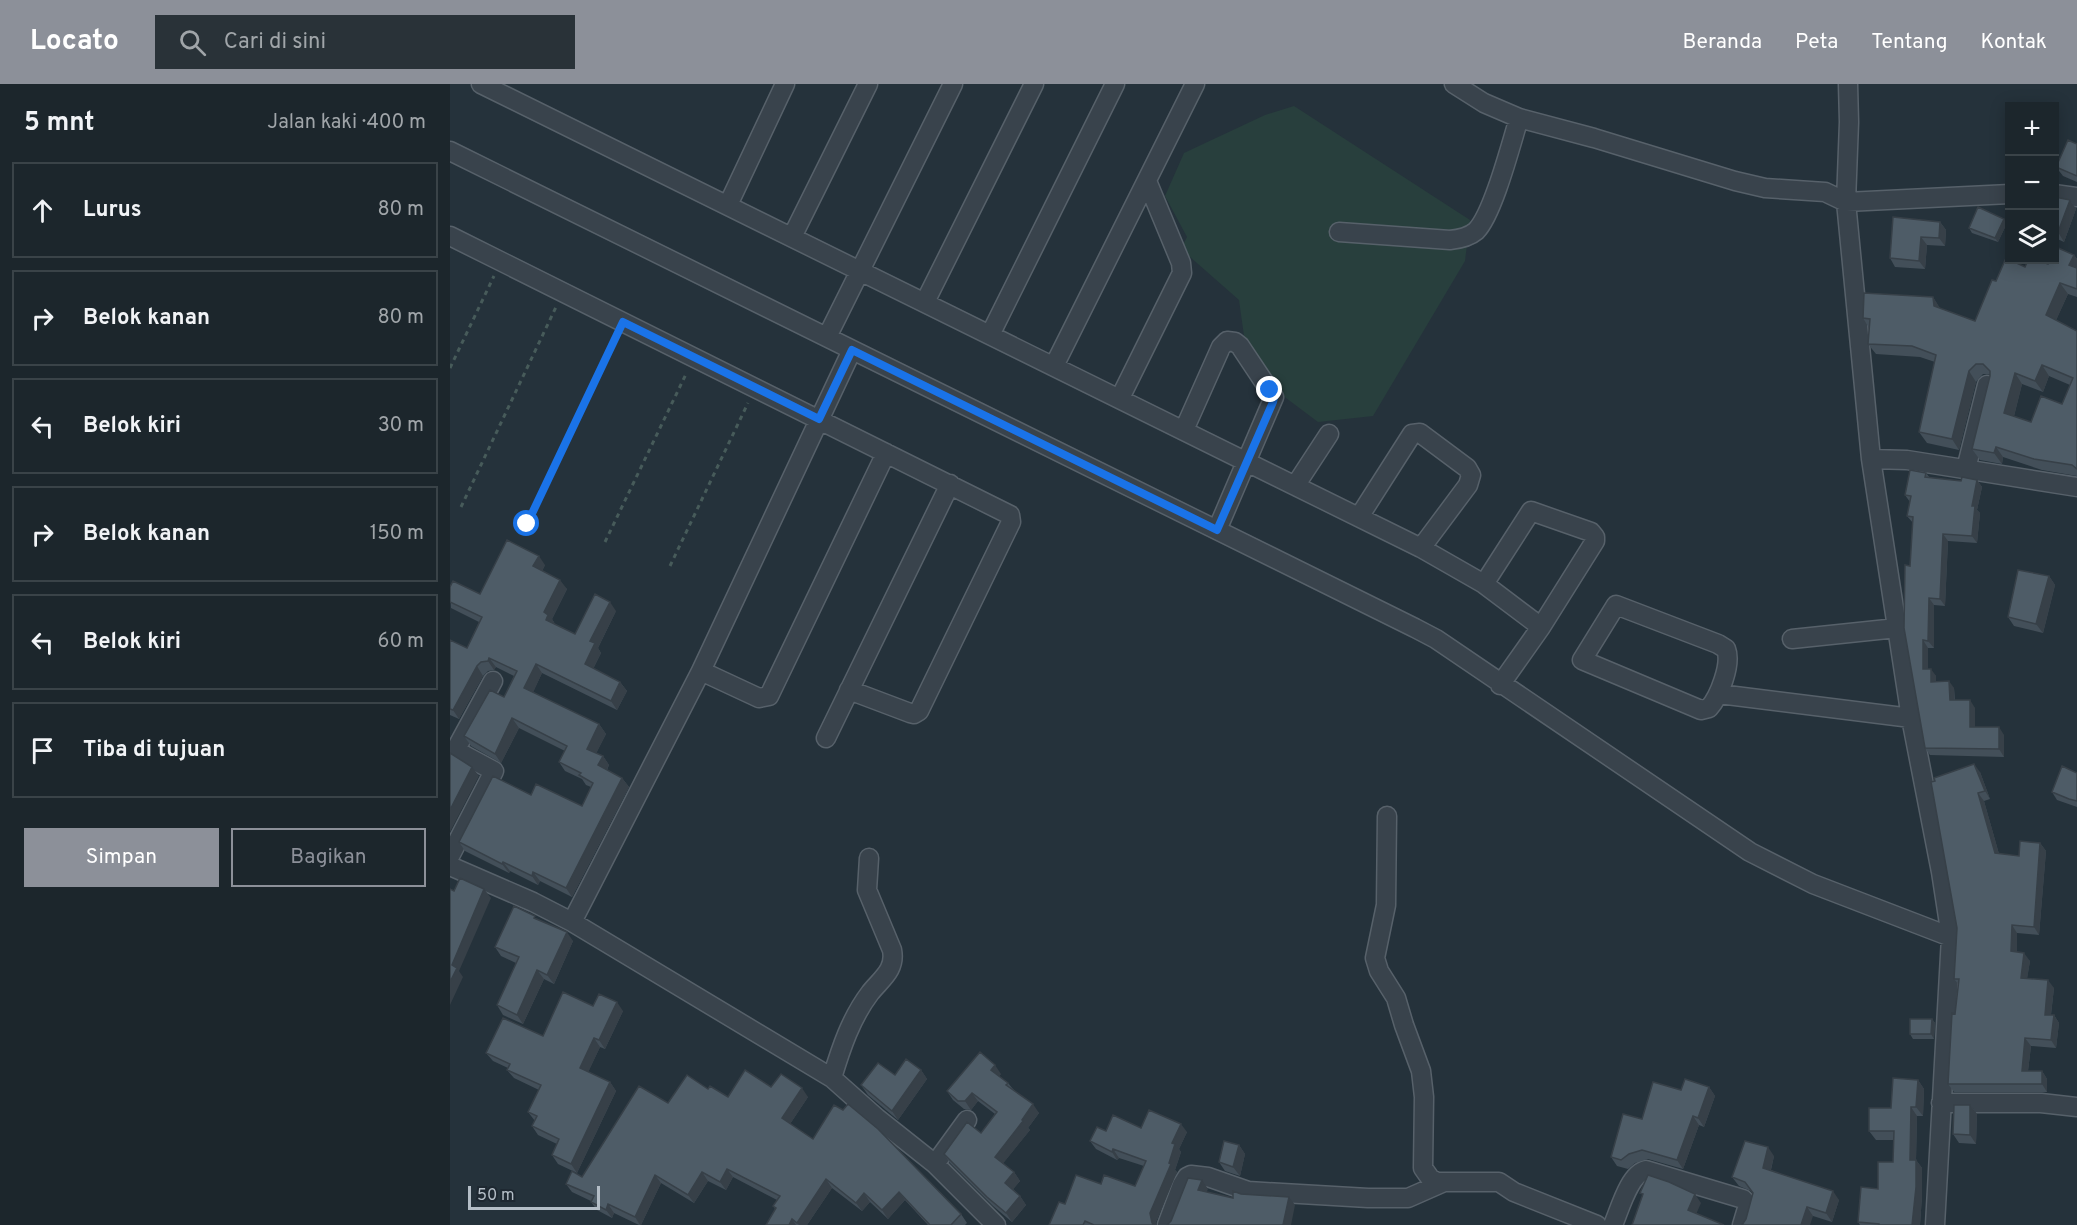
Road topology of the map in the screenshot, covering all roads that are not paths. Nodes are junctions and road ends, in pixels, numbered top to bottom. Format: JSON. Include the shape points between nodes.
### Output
{"nodes":[{"id":1,"x":481,"y":84,"type":"edge"},
{"id":2,"x":785,"y":84,"type":"edge"},
{"id":3,"x":868,"y":84,"type":"edge"},
{"id":4,"x":953,"y":84,"type":"edge"},
{"id":5,"x":1034,"y":84,"type":"edge"},
{"id":6,"x":1115,"y":84,"type":"edge"},
{"id":7,"x":1195,"y":84,"type":"edge"},
{"id":8,"x":1454,"y":84,"type":"edge"},
{"id":9,"x":1848,"y":84,"type":"edge"},
{"id":10,"x":1519,"y":118,"type":"junction"},
{"id":11,"x":450,"y":152,"type":"edge"},
{"id":12,"x":1147,"y":182,"type":"junction"},
{"id":13,"x":2005,"y":194,"type":"edge"},
{"id":14,"x":2059,"y":195,"type":"edge"},
{"id":15,"x":2077,"y":197,"type":"edge"},
{"id":16,"x":1846,"y":202,"type":"junction"},
{"id":17,"x":728,"y":205,"type":"junction"},
{"id":18,"x":1339,"y":232,"type":"dead end"},
{"id":19,"x":450,"y":236,"type":"edge"},
{"id":20,"x":792,"y":237,"type":"junction"},
{"id":21,"x":860,"y":270,"type":"junction"},
{"id":22,"x":925,"y":302,"type":"junction"},
{"id":23,"x":990,"y":334,"type":"junction"},
{"id":24,"x":827,"y":337,"type":"junction"},
{"id":25,"x":852,"y":350,"type":"junction"},
{"id":26,"x":1054,"y":366,"type":"junction"},
{"id":27,"x":1987,"y":385,"type":"edge"},
{"id":28,"x":1119,"y":398,"type":"junction"},
{"id":29,"x":819,"y":419,"type":"junction"},
{"id":30,"x":1184,"y":430,"type":"junction"},
{"id":31,"x":1329,"y":434,"type":"dead end"},
{"id":32,"x":886,"y":453,"type":"junction"},
{"id":33,"x":1871,"y":459,"type":"junction"},
{"id":34,"x":1247,"y":461,"type":"junction"},
{"id":35,"x":1966,"y":469,"type":"junction"},
{"id":36,"x":950,"y":484,"type":"junction"},
{"id":37,"x":1295,"y":486,"type":"junction"},
{"id":38,"x":2077,"y":488,"type":"edge"},
{"id":39,"x":1359,"y":517,"type":"junction"},
{"id":40,"x":1217,"y":530,"type":"junction"},
{"id":41,"x":1421,"y":548,"type":"junction"},
{"id":42,"x":1484,"y":584,"type":"junction"},
{"id":43,"x":1541,"y":627,"type":"junction"},
{"id":44,"x":1897,"y":628,"type":"junction"},
{"id":45,"x":1792,"y":639,"type":"dead end"},
{"id":46,"x":701,"y":671,"type":"junction"},
{"id":47,"x":494,"y":681,"type":"dead end"},
{"id":48,"x":1500,"y":685,"type":"junction"},
{"id":49,"x":849,"y":690,"type":"junction"},
{"id":50,"x":1719,"y":694,"type":"junction"},
{"id":51,"x":1911,"y":718,"type":"junction"},
{"id":52,"x":826,"y":738,"type":"dead end"},
{"id":53,"x":1387,"y":816,"type":"dead end"},
{"id":54,"x":450,"y":856,"type":"edge"},
{"id":55,"x":869,"y":858,"type":"dead end"},
{"id":56,"x":450,"y":866,"type":"edge"},
{"id":57,"x":572,"y":922,"type":"junction"},
{"id":58,"x":1951,"y":937,"type":"junction"},
{"id":59,"x":832,"y":1078,"type":"junction"},
{"id":60,"x":1941,"y":1104,"type":"junction"},
{"id":61,"x":2077,"y":1107,"type":"edge"},
{"id":62,"x":967,"y":1120,"type":"edge"},
{"id":63,"x":935,"y":1164,"type":"junction"},
{"id":64,"x":1442,"y":1183,"type":"junction"},
{"id":65,"x":996,"y":1225,"type":"edge"},
{"id":66,"x":1167,"y":1225,"type":"edge"},
{"id":67,"x":1597,"y":1225,"type":"edge"},
{"id":68,"x":1613,"y":1225,"type":"edge"},
{"id":69,"x":1742,"y":1225,"type":"edge"},
{"id":70,"x":1935,"y":1225,"type":"edge"}],
"edges":[{"from":1,"to":17,"type":"street"},
{"from":2,"to":17,"type":"street"},
{"from":3,"to":20,"type":"street"},
{"from":4,"to":21,"type":"street"},
{"from":5,"to":22,"type":"street"},
{"from":6,"to":23,"type":"street"},
{"from":7,"to":12,"type":"street"},
{"from":8,"to":10,"type":"street"},
{"from":9,"to":16,"type":"street"},
{"from":10,"to":16,"type":"street","via":[[1735,181],[1765,188],[1825,192]]},
{"from":10,"to":18,"type":"street","via":[[1484,220],[1464,238]]},
{"from":11,"to":24,"type":"street"},
{"from":12,"to":26,"type":"street"},
{"from":12,"to":28,"type":"street","via":[[1181,262],[1182,273]]},
{"from":13,"to":16,"type":"street"},
{"from":14,"to":15,"type":"street"},
{"from":16,"to":33,"type":"street"},
{"from":17,"to":20,"type":"street"},
{"from":19,"to":29,"type":"street"},
{"from":20,"to":21,"type":"street"},
{"from":21,"to":22,"type":"street"},
{"from":21,"to":24,"type":"street"},
{"from":22,"to":23,"type":"street"},
{"from":23,"to":26,"type":"street"},
{"from":24,"to":25,"type":"street"},
{"from":25,"to":29,"type":"street"},
{"from":25,"to":40,"type":"street"},
{"from":26,"to":28,"type":"street"},
{"from":27,"to":35,"type":"street"},
{"from":28,"to":30,"type":"street"},
{"from":29,"to":32,"type":"street"},
{"from":29,"to":46,"type":"street"},
{"from":30,"to":34,"type":"street"},
{"from":30,"to":34,"type":"street","via":[[1221,347],[1227,341],[1235,342],[1274,398]]},
{"from":31,"to":37,"type":"street"},
{"from":32,"to":36,"type":"street"},
{"from":32,"to":46,"type":"street","via":[[769,696],[759,698]]},
{"from":33,"to":35,"type":"street"},
{"from":33,"to":44,"type":"street"},
{"from":34,"to":37,"type":"street"},
{"from":34,"to":40,"type":"street"},
{"from":35,"to":38,"type":"street"},
{"from":36,"to":49,"type":"street"},
{"from":36,"to":49,"type":"street","via":[[1009,513],[1012,520],[920,711],[910,713]]},
{"from":37,"to":39,"type":"street"},
{"from":39,"to":41,"type":"street"},
{"from":39,"to":41,"type":"street","via":[[1412,434],[1420,433],[1471,475],[1468,485]]},
{"from":40,"to":48,"type":"street","via":[[1436,639]]},
{"from":41,"to":42,"type":"street"},
{"from":42,"to":43,"type":"street"},
{"from":42,"to":43,"type":"street","via":[[1531,511],[1591,532],[1595,541]]},
{"from":43,"to":48,"type":"street"},
{"from":44,"to":45,"type":"street"},
{"from":44,"to":51,"type":"street"},
{"from":46,"to":57,"type":"street"},
{"from":47,"to":54,"type":"street","via":[[456,749],[494,771]]},
{"from":48,"to":58,"type":"street","via":[[1750,852],[1813,884]]},
{"from":49,"to":52,"type":"street"},
{"from":50,"to":50,"type":"street","via":[[1728,659],[1726,649],[1616,605],[1582,660],[1701,710],[1709,708]]},
{"from":50,"to":51,"type":"street"},
{"from":51,"to":58,"type":"street"},
{"from":53,"to":64,"type":"street","via":[[1386,905],[1375,958],[1396,998],[1421,1071],[1423,1168],[1434,1181]]},
{"from":55,"to":59,"type":"street","via":[[867,890],[894,960],[850,1026]]},
{"from":56,"to":57,"type":"street"},
{"from":57,"to":59,"type":"street"},
{"from":58,"to":60,"type":"street"},
{"from":59,"to":63,"type":"street"},
{"from":60,"to":61,"type":"street"},
{"from":60,"to":70,"type":"street"},
{"from":62,"to":63,"type":"street"},
{"from":63,"to":65,"type":"street"},
{"from":64,"to":66,"type":"street","via":[[1408,1198],[1377,1198],[1248,1191],[1191,1175],[1182,1185]]},
{"from":64,"to":67,"type":"street","via":[[1499,1182],[1514,1192]]},
{"from":68,"to":69,"type":"street","via":[[1633,1179],[1646,1170],[1743,1199],[1748,1205]]}]}
